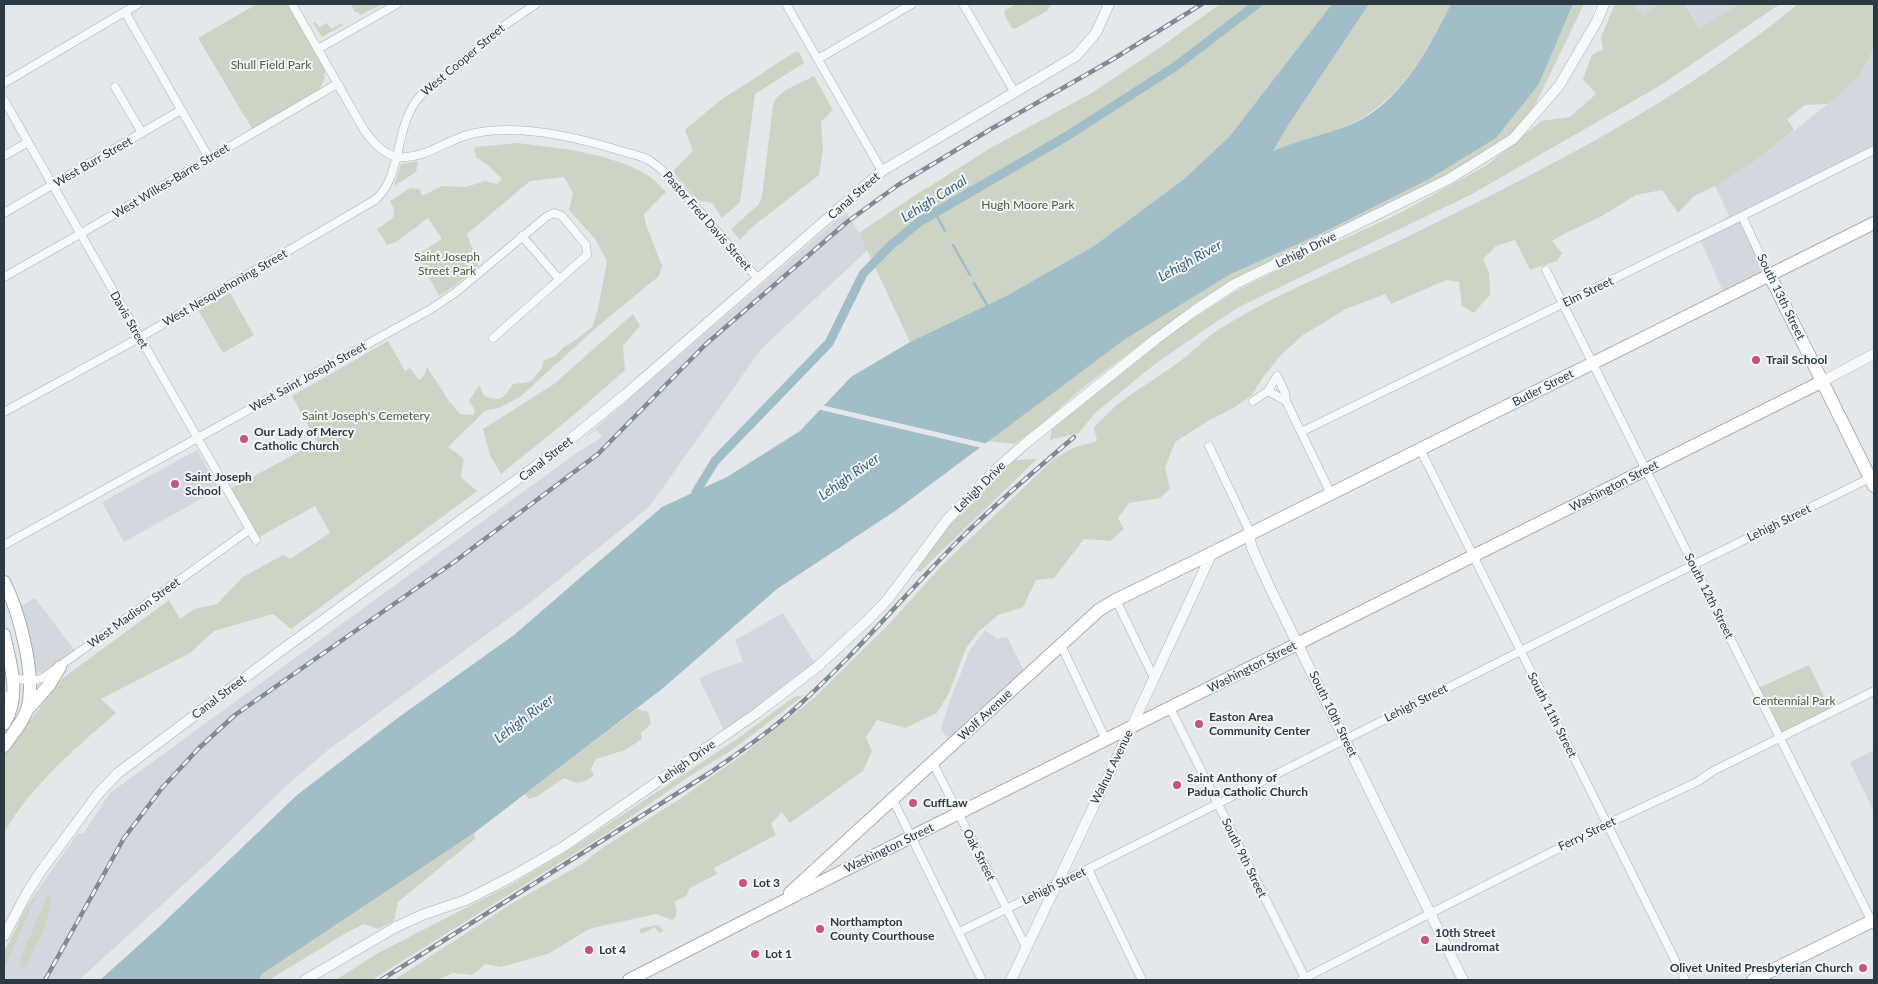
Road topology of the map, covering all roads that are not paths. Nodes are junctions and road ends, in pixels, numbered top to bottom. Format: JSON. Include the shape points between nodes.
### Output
{"nodes":[{"id":1,"x":138,"y":4,"type":"edge"},
{"id":2,"x":292,"y":4,"type":"edge"},
{"id":3,"x":397,"y":4,"type":"edge"},
{"id":4,"x":536,"y":4,"type":"edge"},
{"id":5,"x":786,"y":4,"type":"edge"},
{"id":6,"x":912,"y":4,"type":"edge"},
{"id":7,"x":963,"y":4,"type":"edge"},
{"id":8,"x":1109,"y":4,"type":"edge"},
{"id":9,"x":1604,"y":4,"type":"edge"},
{"id":10,"x":125,"y":12,"type":"junction"},
{"id":11,"x":318,"y":49,"type":"junction"},
{"id":12,"x":818,"y":59,"type":"junction"},
{"id":13,"x":4,"y":83,"type":"edge"},
{"id":14,"x":337,"y":84,"type":"junction"},
{"id":15,"x":115,"y":87,"type":"dead end"},
{"id":16,"x":1015,"y":93,"type":"junction"},
{"id":17,"x":4,"y":100,"type":"edge"},
{"id":18,"x":181,"y":110,"type":"junction"},
{"id":19,"x":142,"y":133,"type":"junction"},
{"id":20,"x":28,"y":142,"type":"junction"},
{"id":21,"x":1874,"y":150,"type":"edge"},
{"id":22,"x":4,"y":156,"type":"edge"},
{"id":23,"x":396,"y":156,"type":"junction"},
{"id":24,"x":209,"y":158,"type":"junction"},
{"id":25,"x":882,"y":171,"type":"junction"},
{"id":26,"x":53,"y":185,"type":"junction"},
{"id":27,"x":4,"y":213,"type":"edge"},
{"id":28,"x":1742,"y":216,"type":"junction"},
{"id":29,"x":1874,"y":223,"type":"edge"},
{"id":30,"x":80,"y":234,"type":"junction"},
{"id":31,"x":522,"y":236,"type":"junction"},
{"id":32,"x":1546,"y":270,"type":"dead end"},
{"id":33,"x":1769,"y":274,"type":"junction"},
{"id":34,"x":4,"y":277,"type":"edge"},
{"id":35,"x":559,"y":279,"type":"junction"},
{"id":36,"x":758,"y":279,"type":"junction"},
{"id":37,"x":1563,"y":304,"type":"junction"},
{"id":38,"x":139,"y":338,"type":"junction"},
{"id":39,"x":492,"y":338,"type":"dead end"},
{"id":40,"x":1874,"y":354,"type":"edge"},
{"id":41,"x":1592,"y":363,"type":"junction"},
{"id":42,"x":1823,"y":381,"type":"junction"},
{"id":43,"x":1268,"y":391,"type":"junction"},
{"id":44,"x":1253,"y":401,"type":"dead end"},
{"id":45,"x":1286,"y":401,"type":"junction"},
{"id":46,"x":4,"y":412,"type":"edge"},
{"id":47,"x":1301,"y":432,"type":"junction"},
{"id":48,"x":197,"y":438,"type":"junction"},
{"id":49,"x":1209,"y":446,"type":"dead end"},
{"id":50,"x":1420,"y":449,"type":"junction"},
{"id":51,"x":1646,"y":470,"type":"junction"},
{"id":52,"x":1873,"y":480,"type":"edge"},
{"id":53,"x":1331,"y":494,"type":"junction"},
{"id":54,"x":249,"y":530,"type":"junction"},
{"id":55,"x":1249,"y":535,"type":"junction"},
{"id":56,"x":256,"y":540,"type":"dead end"},
{"id":57,"x":4,"y":545,"type":"edge"},
{"id":58,"x":1212,"y":554,"type":"junction"},
{"id":59,"x":1473,"y":556,"type":"junction"},
{"id":60,"x":1694,"y":564,"type":"junction"},
{"id":61,"x":4,"y":582,"type":"edge"},
{"id":62,"x":1116,"y":600,"type":"junction"},
{"id":63,"x":4,"y":635,"type":"edge"},
{"id":64,"x":1298,"y":644,"type":"junction"},
{"id":65,"x":1061,"y":645,"type":"junction"},
{"id":66,"x":1520,"y":651,"type":"junction"},
{"id":67,"x":60,"y":667,"type":"junction"},
{"id":68,"x":13,"y":678,"type":"junction"},
{"id":69,"x":1154,"y":678,"type":"junction"},
{"id":70,"x":30,"y":680,"type":"junction"},
{"id":71,"x":1874,"y":691,"type":"edge"},
{"id":72,"x":4,"y":694,"type":"edge"},
{"id":73,"x":4,"y":702,"type":"edge"},
{"id":74,"x":1170,"y":708,"type":"junction"},
{"id":75,"x":25,"y":714,"type":"junction"},
{"id":76,"x":4,"y":724,"type":"edge"},
{"id":77,"x":1131,"y":728,"type":"junction"},
{"id":78,"x":1780,"y":738,"type":"junction"},
{"id":79,"x":1345,"y":739,"type":"junction"},
{"id":80,"x":1106,"y":740,"type":"junction"},
{"id":81,"x":4,"y":746,"type":"edge"},
{"id":82,"x":933,"y":763,"type":"junction"},
{"id":83,"x":893,"y":800,"type":"junction"},
{"id":84,"x":1217,"y":803,"type":"junction"},
{"id":85,"x":958,"y":814,"type":"junction"},
{"id":86,"x":1607,"y":824,"type":"junction"},
{"id":87,"x":912,"y":837,"type":"junction"},
{"id":88,"x":829,"y":858,"type":"junction"},
{"id":89,"x":1088,"y":869,"type":"junction"},
{"id":90,"x":835,"y":875,"type":"junction"},
{"id":91,"x":1056,"y":884,"type":"junction"},
{"id":92,"x":777,"y":905,"type":"junction"},
{"id":93,"x":1007,"y":909,"type":"junction"},
{"id":94,"x":1431,"y":913,"type":"junction"},
{"id":95,"x":1873,"y":922,"type":"edge"},
{"id":96,"x":959,"y":932,"type":"junction"},
{"id":97,"x":4,"y":936,"type":"edge"},
{"id":98,"x":1026,"y":947,"type":"junction"},
{"id":99,"x":342,"y":960,"type":"junction"},
{"id":100,"x":645,"y":976,"type":"edge"},
{"id":101,"x":305,"y":980,"type":"edge"},
{"id":102,"x":314,"y":980,"type":"edge"},
{"id":103,"x":629,"y":980,"type":"edge"},
{"id":104,"x":982,"y":980,"type":"edge"},
{"id":105,"x":1011,"y":980,"type":"edge"},
{"id":106,"x":1142,"y":980,"type":"edge"},
{"id":107,"x":1304,"y":980,"type":"edge"},
{"id":108,"x":1463,"y":980,"type":"edge"},
{"id":109,"x":1685,"y":980,"type":"edge"},
{"id":110,"x":1753,"y":980,"type":"edge"}],
"edges":[{"from":1,"to":10,"type":"street"},
{"from":2,"to":11,"type":"street"},
{"from":3,"to":11,"type":"street"},
{"from":4,"to":23,"type":"street","name":"West Cooper Street","via":[[505,25],[419,97],[406,117]]},
{"from":5,"to":12,"type":"street"},
{"from":6,"to":12,"type":"street"},
{"from":7,"to":16,"type":"street"},
{"from":8,"to":16,"type":"street","name":"Canal Street","via":[[1096,33],[1076,56]]},
{"from":9,"to":99,"type":"street","name":"Lehigh Drive","via":[[1598,21],[1559,86],[1513,139],[1449,179],[1235,284],[1156,339],[993,472],[947,520],[870,619],[757,713],[563,847],[511,878],[466,900],[396,927]]},
{"from":10,"to":13,"type":"street"},
{"from":10,"to":18,"type":"street"},
{"from":11,"to":14,"type":"street"},
{"from":12,"to":25,"type":"street"},
{"from":14,"to":23,"type":"street","via":[[371,140],[383,151]]},
{"from":14,"to":24,"type":"street","name":"West Wilkes-Barre Street"},
{"from":15,"to":19,"type":"street"},
{"from":16,"to":25,"type":"street","name":"Canal Street"},
{"from":17,"to":20,"type":"street","name":"Davis Street"},
{"from":18,"to":19,"type":"street","name":"West Burr Street"},
{"from":18,"to":24,"type":"street"},
{"from":19,"to":26,"type":"street","name":"West Burr Street"},
{"from":20,"to":22,"type":"street"},
{"from":20,"to":26,"type":"street","name":"Davis Street"},
{"from":21,"to":28,"type":"street","name":"Elm Street"},
{"from":23,"to":36,"type":"street","name":"Pastor Fred Davis Street","via":[[419,155],[460,137],[481,132],[506,131],[577,139],[640,156],[671,178]]},
{"from":23,"to":38,"type":"street","name":"West Nesquehoning Street","via":[[390,180],[375,200]]},
{"from":24,"to":30,"type":"street","name":"West Wilkes-Barre Street"},
{"from":25,"to":36,"type":"street","name":"Canal Street"},
{"from":26,"to":27,"type":"street","name":"West Burr Street"},
{"from":26,"to":30,"type":"street","name":"Davis Street"},
{"from":28,"to":33,"type":"street","name":"South 13th Street"},
{"from":28,"to":37,"type":"street","name":"Elm Street"},
{"from":29,"to":33,"type":"main road","name":"Butler Street"},
{"from":30,"to":34,"type":"street","name":"West Wilkes-Barre Street"},
{"from":30,"to":38,"type":"street","name":"Davis Street"},
{"from":31,"to":35,"type":"street"},
{"from":31,"to":35,"type":"street","name":"West Saint Joseph Street","via":[[548,215],[557,214],[564,218],[587,250],[586,256]]},
{"from":31,"to":48,"type":"street","name":"West Saint Joseph Street","via":[[438,304]]},
{"from":32,"to":37,"type":"street","name":"South 12th Street"},
{"from":33,"to":41,"type":"main road","name":"Butler Street"},
{"from":33,"to":42,"type":"main road","name":"South 13th Street"},
{"from":35,"to":39,"type":"street"},
{"from":36,"to":97,"type":"street","name":"Canal Street","via":[[551,456],[276,654],[118,773],[98,794],[41,871]]},
{"from":37,"to":41,"type":"street","name":"South 12th Street"},
{"from":37,"to":47,"type":"street","name":"Elm Street"},
{"from":38,"to":46,"type":"street","name":"West Nesquehoning Street"},
{"from":38,"to":48,"type":"street","name":"Davis Street"},
{"from":40,"to":42,"type":"street","name":"Washington Street"},
{"from":41,"to":50,"type":"main road","name":"Butler Street"},
{"from":41,"to":51,"type":"street","name":"South 12th Street"},
{"from":42,"to":51,"type":"main road","name":"Washington Street"},
{"from":42,"to":52,"type":"main road","name":"South 13th Street"},
{"from":43,"to":44,"type":"street"},
{"from":43,"to":45,"type":"street"},
{"from":43,"to":45,"type":"street","via":[[1276,376]]},
{"from":45,"to":47,"type":"street"},
{"from":47,"to":53,"type":"street"},
{"from":48,"to":54,"type":"street","name":"Davis Street"},
{"from":48,"to":57,"type":"street","name":"West Saint Joseph Street"},
{"from":49,"to":55,"type":"street","name":"South 10th Street"},
{"from":50,"to":53,"type":"main road","name":"Butler Street"},
{"from":50,"to":59,"type":"street","name":"South 11th Street"},
{"from":51,"to":59,"type":"main road","name":"Washington Street"},
{"from":51,"to":60,"type":"street","name":"South 12th Street"},
{"from":52,"to":60,"type":"street","name":"Lehigh Street"},
{"from":53,"to":55,"type":"main road","name":"Butler Street"},
{"from":54,"to":56,"type":"street","name":"Davis Street"},
{"from":54,"to":67,"type":"street","name":"West Madison Street"},
{"from":55,"to":58,"type":"main road","name":"Butler Street"},
{"from":55,"to":64,"type":"street","name":"South 10th Street","via":[[1252,548]]},
{"from":58,"to":62,"type":"main road","name":"Wolf Avenue"},
{"from":58,"to":69,"type":"street","name":"Walnut Avenue"},
{"from":59,"to":64,"type":"main road","name":"Washington Street"},
{"from":59,"to":66,"type":"street","name":"South 11th Street"},
{"from":60,"to":66,"type":"street","name":"Lehigh Street"},
{"from":60,"to":78,"type":"street","name":"South 12th Street"},
{"from":61,"to":70,"type":"main road","via":[[14,606]]},
{"from":62,"to":65,"type":"main road","name":"Wolf Avenue","via":[[1099,610]]},
{"from":62,"to":69,"type":"street"},
{"from":63,"to":68,"type":"main road"},
{"from":64,"to":74,"type":"main road","name":"Washington Street"},
{"from":64,"to":79,"type":"street","name":"South 10th Street"},
{"from":65,"to":80,"type":"street"},
{"from":65,"to":82,"type":"main road","name":"Wolf Avenue"},
{"from":66,"to":79,"type":"street","name":"Lehigh Street"},
{"from":66,"to":86,"type":"street","name":"South 11th Street"},
{"from":67,"to":70,"type":"street","name":"West Madison Street","via":[[41,679]]},
{"from":67,"to":75,"type":"main road"},
{"from":68,"to":70,"type":"street","name":"West Madison Street"},
{"from":68,"to":76,"type":"main road","via":[[13,703]]},
{"from":69,"to":77,"type":"street","name":"Walnut Avenue"},
{"from":70,"to":75,"type":"main road"},
{"from":71,"to":78,"type":"street","name":"Ferry Street"},
{"from":72,"to":73,"type":"street"},
{"from":74,"to":77,"type":"main road","name":"Washington Street"},
{"from":74,"to":84,"type":"street","name":"South 9th Street"},
{"from":75,"to":81,"type":"main road"},
{"from":77,"to":80,"type":"main road","name":"Washington Street"},
{"from":77,"to":91,"type":"street","name":"Walnut Avenue"},
{"from":78,"to":86,"type":"street","name":"Ferry Street"},
{"from":78,"to":95,"type":"street","name":"South 12th Street"},
{"from":79,"to":84,"type":"street","name":"Lehigh Street"},
{"from":79,"to":94,"type":"street","name":"South 10th Street"},
{"from":80,"to":85,"type":"main road","name":"Washington Street"},
{"from":82,"to":83,"type":"main road","name":"Wolf Avenue"},
{"from":82,"to":85,"type":"street","name":"Oak Street"},
{"from":83,"to":87,"type":"street"},
{"from":83,"to":88,"type":"main road","name":"Wolf Avenue"},
{"from":84,"to":89,"type":"street","name":"Lehigh Street"},
{"from":84,"to":107,"type":"street","name":"South 9th Street"},
{"from":85,"to":87,"type":"main road","name":"Washington Street"},
{"from":85,"to":93,"type":"street","name":"Oak Street"},
{"from":86,"to":94,"type":"street","name":"Ferry Street"},
{"from":86,"to":109,"type":"street","name":"South 11th Street"},
{"from":87,"to":90,"type":"main road","name":"Washington Street"},
{"from":87,"to":96,"type":"street"},
{"from":88,"to":90,"type":"main road","via":[[828,863]]},
{"from":88,"to":92,"type":"main road","name":"Wolf Avenue"},
{"from":89,"to":91,"type":"street","name":"Lehigh Street"},
{"from":89,"to":106,"type":"street"},
{"from":90,"to":92,"type":"main road","name":"Washington Street"},
{"from":91,"to":93,"type":"street","name":"Lehigh Street"},
{"from":91,"to":98,"type":"street","name":"Walnut Avenue"},
{"from":92,"to":100,"type":"main road","name":"Washington Street"},
{"from":93,"to":96,"type":"street","name":"Lehigh Street"},
{"from":93,"to":98,"type":"street","name":"Oak Street"},
{"from":94,"to":107,"type":"street","name":"Ferry Street"},
{"from":94,"to":108,"type":"street","name":"South 10th Street"},
{"from":95,"to":110,"type":"main road"},
{"from":96,"to":104,"type":"street"},
{"from":98,"to":105,"type":"street","name":"Walnut Avenue"},
{"from":99,"to":101,"type":"street","name":"Lehigh Drive"},
{"from":99,"to":102,"type":"street","name":"Lehigh Drive"},
{"from":100,"to":103,"type":"main road","name":"Washington Street"}]}
